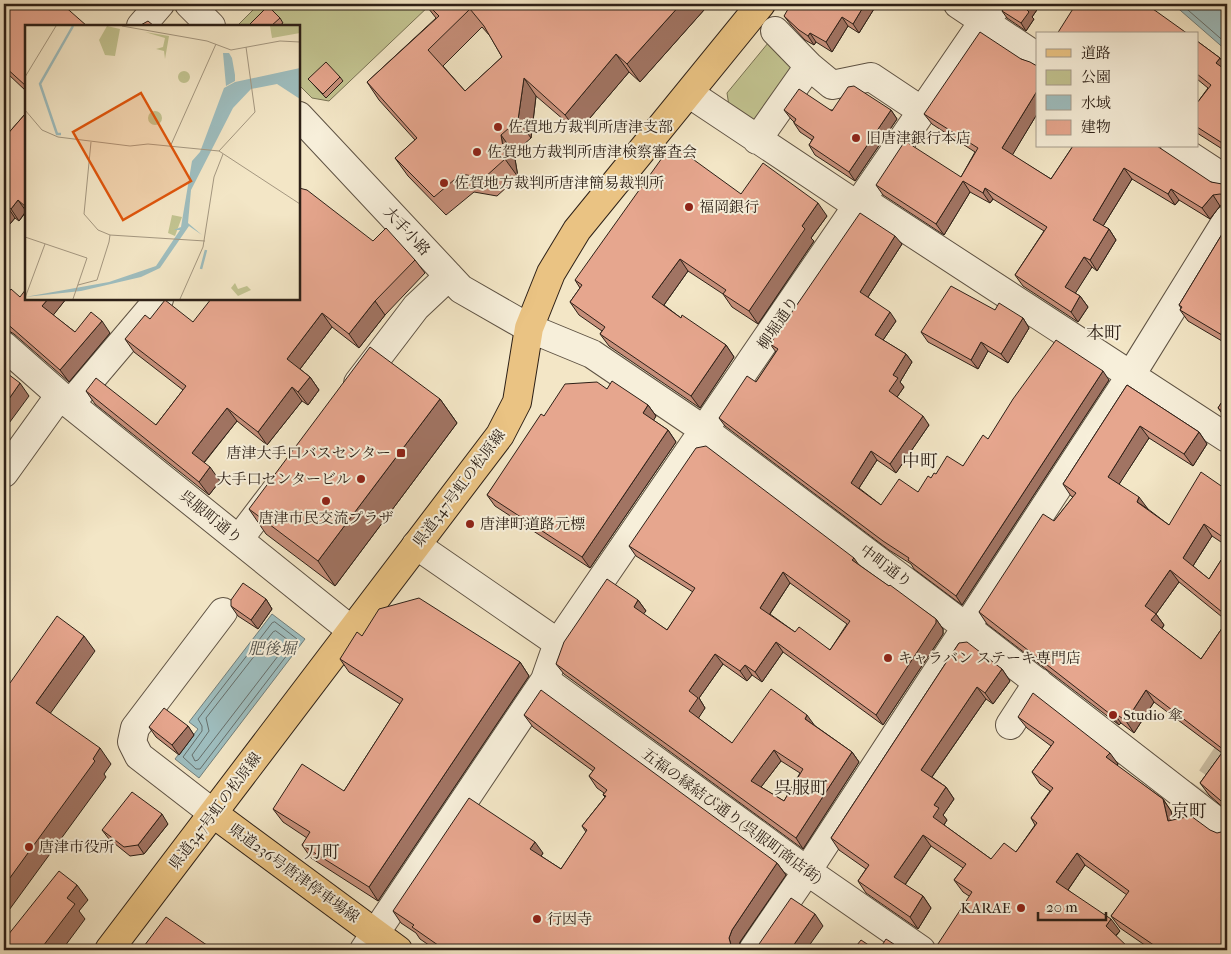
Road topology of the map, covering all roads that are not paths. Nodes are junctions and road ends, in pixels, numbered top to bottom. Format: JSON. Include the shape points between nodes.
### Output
{"nodes":[{"id":1,"x":160,"y":4,"type":"edge"},
{"id":2,"x":189,"y":4,"type":"edge"},
{"id":3,"x":958,"y":4,"type":"edge"},
{"id":4,"x":751,"y":8,"type":"edge"},
{"id":5,"x":991,"y":13,"type":"edge"},
{"id":6,"x":143,"y":25,"type":"edge"},
{"id":7,"x":210,"y":25,"type":"edge"},
{"id":8,"x":776,"y":31,"type":"dead end"},
{"id":9,"x":1036,"y":56,"type":"edge"},
{"id":10,"x":809,"y":66,"type":"junction"},
{"id":11,"x":690,"y":94,"type":"junction"},
{"id":12,"x":922,"y":112,"type":"junction"},
{"id":13,"x":301,"y":125,"type":"edge"},
{"id":14,"x":757,"y":140,"type":"junction"},
{"id":15,"x":1178,"y":148,"type":"edge"},
{"id":16,"x":1227,"y":180,"type":"edge"},
{"id":17,"x":860,"y":203,"type":"junction"},
{"id":18,"x":1227,"y":220,"type":"edge"},
{"id":19,"x":449,"y":276,"type":"junction"},
{"id":20,"x":159,"y":300,"type":"edge"},
{"id":21,"x":529,"y":328,"type":"junction"},
{"id":22,"x":4,"y":346,"type":"edge"},
{"id":23,"x":1131,"y":375,"type":"junction"},
{"id":24,"x":65,"y":400,"type":"junction"},
{"id":25,"x":345,"y":400,"type":"edge"},
{"id":26,"x":704,"y":430,"type":"junction"},
{"id":27,"x":1227,"y":438,"type":"edge"},
{"id":28,"x":292,"y":470,"type":"edge"},
{"id":29,"x":4,"y":473,"type":"edge"},
{"id":30,"x":239,"y":539,"type":"junction"},
{"id":31,"x":416,"y":545,"type":"junction"},
{"id":32,"x":223,"y":612,"type":"dead end"},
{"id":33,"x":966,"y":627,"type":"junction"},
{"id":34,"x":351,"y":630,"type":"junction"},
{"id":35,"x":558,"y":643,"type":"junction"},
{"id":36,"x":545,"y":680,"type":"junction"},
{"id":37,"x":1038,"y":682,"type":"junction"},
{"id":38,"x":1010,"y":725,"type":"dead end"},
{"id":39,"x":214,"y":814,"type":"junction"},
{"id":40,"x":1227,"y":829,"type":"edge"},
{"id":41,"x":808,"y":871,"type":"junction"},
{"id":42,"x":370,"y":942,"type":"edge"},
{"id":43,"x":109,"y":950,"type":"edge"},
{"id":44,"x":398,"y":950,"type":"edge"},
{"id":45,"x":753,"y":950,"type":"edge"},
{"id":46,"x":921,"y":950,"type":"edge"}],
"edges":[{"from":1,"to":6,"type":"street"},
{"from":2,"to":7,"type":"street"},
{"from":3,"to":5,"type":"street"},
{"from":4,"to":11,"type":"main road","name":"県道347号虹の松原線"},
{"from":5,"to":9,"type":"street"},
{"from":5,"to":12,"type":"street","name":"柳堀通り"},
{"from":8,"to":10,"type":"street"},
{"from":10,"to":12,"type":"street","via":[[832,85],[871,77]]},
{"from":10,"to":14,"type":"street"},
{"from":11,"to":14,"type":"street"},
{"from":11,"to":21,"type":"main road","name":"県道347号虹の松原線","via":[[577,230],[552,273]]},
{"from":12,"to":17,"type":"street","name":"柳堀通り"},
{"from":13,"to":19,"type":"street","name":"大手小路"},
{"from":14,"to":17,"type":"street"},
{"from":15,"to":16,"type":"street"},
{"from":17,"to":23,"type":"street"},
{"from":17,"to":26,"type":"street","name":"柳堀通り"},
{"from":18,"to":23,"type":"street"},
{"from":19,"to":21,"type":"street","name":"大手小路","via":[[461,289]]},
{"from":19,"to":25,"type":"street","via":[[416,307]]},
{"from":20,"to":24,"type":"street"},
{"from":21,"to":26,"type":"street","name":"中町通り","via":[[592,354]]},
{"from":21,"to":31,"type":"main road","name":"県道347号虹の松原線","via":[[517,402],[500,435]]},
{"from":22,"to":24,"type":"street","name":"呉服町通り"},
{"from":23,"to":27,"type":"street"},
{"from":23,"to":33,"type":"street"},
{"from":24,"to":29,"type":"street"},
{"from":24,"to":30,"type":"street","name":"呉服町通り"},
{"from":26,"to":33,"type":"street","name":"中町通り"},
{"from":26,"to":35,"type":"street","name":"柳堀通り"},
{"from":28,"to":30,"type":"street"},
{"from":30,"to":34,"type":"street","name":"呉服町通り"},
{"from":31,"to":34,"type":"main road","name":"県道347号虹の松原線"},
{"from":31,"to":35,"type":"street"},
{"from":32,"to":39,"type":"street","via":[[135,728],[132,742],[139,756]]},
{"from":33,"to":37,"type":"street","name":"中町通り"},
{"from":33,"to":41,"type":"street"},
{"from":34,"to":39,"type":"main road","name":"県道347号虹の松原線"},
{"from":35,"to":36,"type":"street","name":"柳堀通り"},
{"from":36,"to":41,"type":"street","name":"五福の縁結び通り(呉服町商店街)"},
{"from":36,"to":42,"type":"street","name":"柳堀通り"},
{"from":37,"to":38,"type":"street"},
{"from":37,"to":40,"type":"street","name":"中町通り"},
{"from":39,"to":42,"type":"main road","name":"県道236号唐津停車場線"},
{"from":39,"to":43,"type":"main road","name":"県道347号虹の松原線"},
{"from":41,"to":45,"type":"street"},
{"from":41,"to":46,"type":"street","name":"五福の縁結び通り(呉服町商店街)"},
{"from":42,"to":44,"type":"main road","name":"県道236号唐津停車場線"}]}
